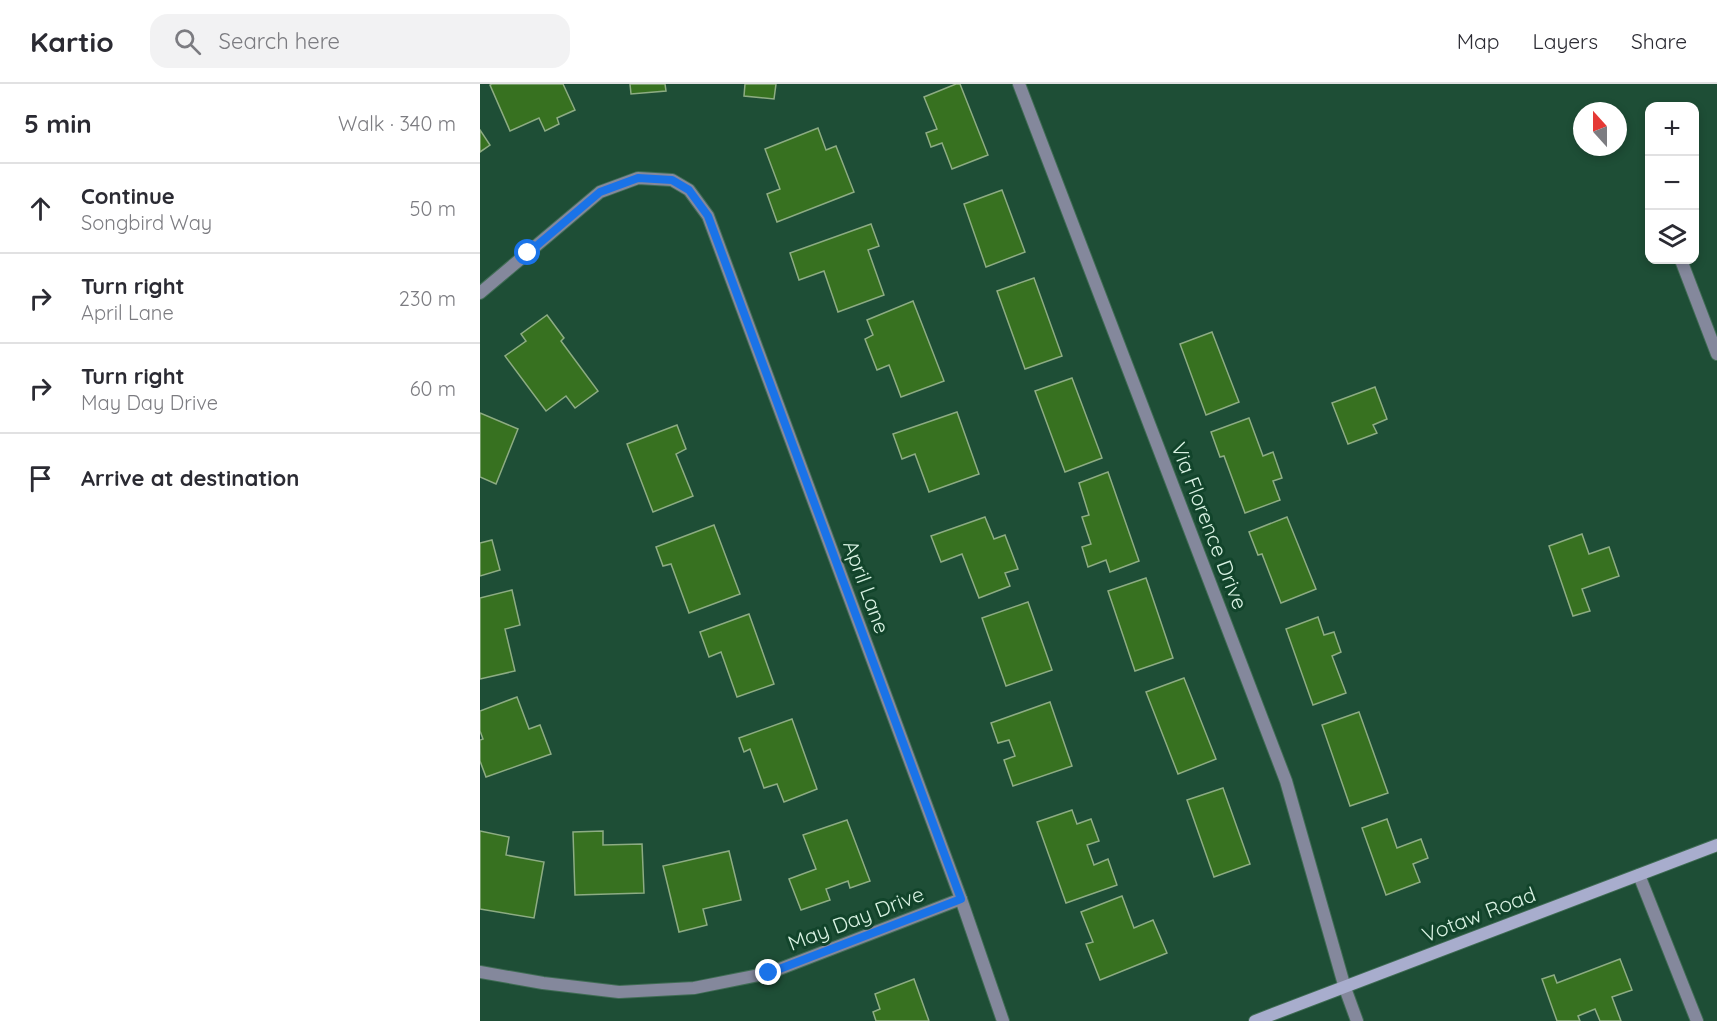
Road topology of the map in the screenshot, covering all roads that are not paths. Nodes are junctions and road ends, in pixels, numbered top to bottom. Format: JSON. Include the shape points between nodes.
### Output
{"nodes":[{"id":1,"x":1019,"y":84,"type":"edge"},
{"id":2,"x":1683,"y":264,"type":"edge"},
{"id":3,"x":480,"y":293,"type":"edge"},
{"id":4,"x":1717,"y":354,"type":"edge"},
{"id":5,"x":1717,"y":845,"type":"edge"},
{"id":6,"x":1639,"y":874,"type":"junction"},
{"id":7,"x":961,"y":899,"type":"junction"},
{"id":8,"x":480,"y":972,"type":"edge"},
{"id":9,"x":1345,"y":988,"type":"junction"},
{"id":10,"x":1003,"y":1021,"type":"edge"},
{"id":11,"x":1255,"y":1021,"type":"edge"},
{"id":12,"x":1358,"y":1021,"type":"edge"},
{"id":13,"x":1697,"y":1021,"type":"edge"}],
"edges":[{"from":1,"to":9,"type":"street","name":"Via Florence Drive","via":[[1286,781]]},
{"from":2,"to":4,"type":"street"},
{"from":3,"to":7,"type":"street","name":"April Lane","via":[[600,192],[638,178],[672,180],[689,190],[708,216]]},
{"from":5,"to":6,"type":"street","name":"Votaw Road"},
{"from":6,"to":9,"type":"street","name":"Votaw Road"},
{"from":6,"to":13,"type":"street"},
{"from":7,"to":8,"type":"street","name":"May Day Drive","via":[[769,973],[694,988],[619,992]]},
{"from":7,"to":10,"type":"street","name":"April Lane"},
{"from":9,"to":11,"type":"street","name":"Votaw Road"},
{"from":9,"to":12,"type":"street","name":"Via Florence Drive"}]}
